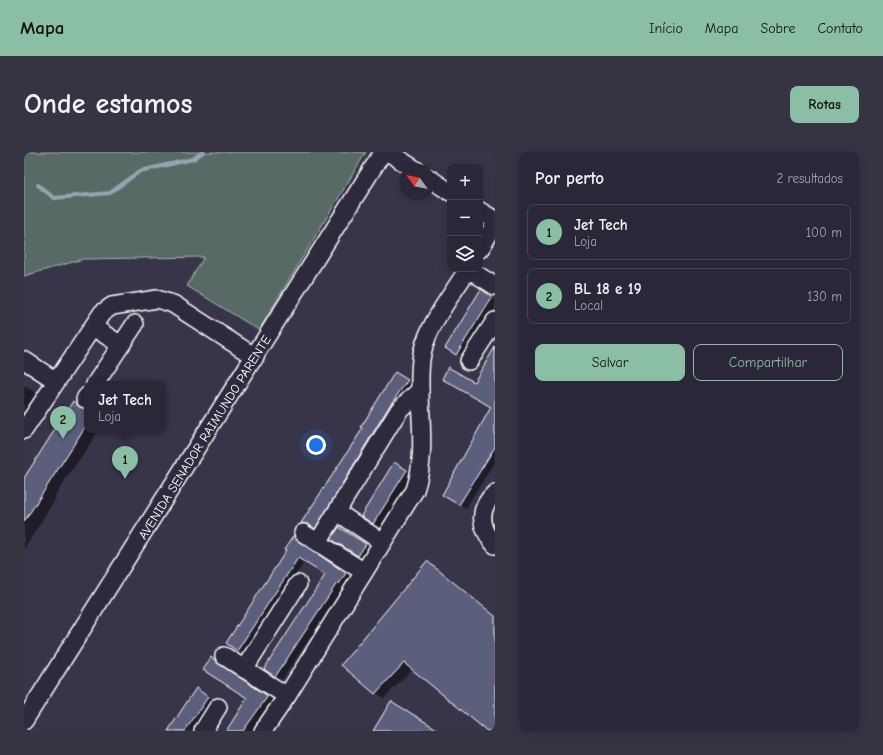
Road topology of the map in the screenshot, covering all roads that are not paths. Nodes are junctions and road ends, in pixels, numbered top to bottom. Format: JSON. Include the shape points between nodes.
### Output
{"nodes":[{"id":1,"x":384,"y":152,"type":"edge"},
{"id":2,"x":388,"y":152,"type":"edge"},
{"id":3,"x":407,"y":164,"type":"edge"},
{"id":4,"x":435,"y":182,"type":"edge"},
{"id":5,"x":447,"y":190,"type":"edge"},
{"id":6,"x":483,"y":213,"type":"edge"},
{"id":7,"x":495,"y":220,"type":"edge"},
{"id":8,"x":495,"y":224,"type":"edge"},
{"id":9,"x":483,"y":244,"type":"edge"},
{"id":10,"x":466,"y":272,"type":"edge"},
{"id":11,"x":473,"y":272,"type":"edge"},
{"id":12,"x":495,"y":286,"type":"edge"},
{"id":13,"x":495,"y":321,"type":"edge"},
{"id":14,"x":135,"y":324,"type":"dead end"},
{"id":15,"x":93,"y":327,"type":"junction"},
{"id":16,"x":121,"y":345,"type":"junction"},
{"id":17,"x":255,"y":357,"type":"junction"},
{"id":18,"x":24,"y":360,"type":"edge"},
{"id":19,"x":469,"y":361,"type":"dead end"},
{"id":20,"x":56,"y":381,"type":"junction"},
{"id":21,"x":97,"y":381,"type":"edge"},
{"id":22,"x":420,"y":390,"type":"junction"},
{"id":23,"x":24,"y":430,"type":"edge"},
{"id":24,"x":495,"y":493,"type":"edge"},
{"id":25,"x":336,"y":512,"type":"junction"},
{"id":26,"x":303,"y":533,"type":"dead end"},
{"id":27,"x":318,"y":542,"type":"junction"},
{"id":28,"x":382,"y":542,"type":"junction"},
{"id":29,"x":495,"y":545,"type":"edge"},
{"id":30,"x":364,"y":572,"type":"junction"},
{"id":31,"x":298,"y":584,"type":"dead end"},
{"id":32,"x":224,"y":656,"type":"dead end"},
{"id":33,"x":244,"y":669,"type":"junction"},
{"id":34,"x":287,"y":696,"type":"junction"},
{"id":35,"x":218,"y":707,"type":"dead end"},
{"id":36,"x":24,"y":721,"type":"edge"},
{"id":37,"x":203,"y":731,"type":"edge"},
{"id":38,"x":263,"y":731,"type":"edge"}],
"edges":[{"from":1,"to":17,"type":"street","name":"AVENIDA SENADOR RAIMUNDO PARENTE"},
{"from":2,"to":3,"type":"street"},
{"from":4,"to":5,"type":"street"},
{"from":6,"to":7,"type":"street"},
{"from":8,"to":9,"type":"street"},
{"from":10,"to":22,"type":"street","via":[[426,338],[420,359]]},
{"from":11,"to":12,"type":"street"},
{"from":13,"to":19,"type":"street"},
{"from":14,"to":16,"type":"street"},
{"from":15,"to":16,"type":"street"},
{"from":15,"to":17,"type":"street","via":[[106,308],[157,299],[173,304]]},
{"from":15,"to":20,"type":"street"},
{"from":16,"to":21,"type":"street"},
{"from":17,"to":36,"type":"street","name":"AVENIDA SENADOR RAIMUNDO PARENTE"},
{"from":18,"to":20,"type":"street"},
{"from":20,"to":23,"type":"street"},
{"from":22,"to":25,"type":"street","via":[[399,410]]},
{"from":22,"to":28,"type":"street","via":[[420,473],[415,490]]},
{"from":24,"to":29,"type":"street","via":[[484,508],[482,522],[487,536]]},
{"from":25,"to":27,"type":"street"},
{"from":25,"to":28,"type":"street"},
{"from":26,"to":27,"type":"street"},
{"from":27,"to":30,"type":"street"},
{"from":28,"to":30,"type":"street"},
{"from":30,"to":34,"type":"street"},
{"from":31,"to":33,"type":"street"},
{"from":32,"to":33,"type":"street"},
{"from":33,"to":34,"type":"street"},
{"from":34,"to":38,"type":"street"},
{"from":35,"to":37,"type":"street"}]}
